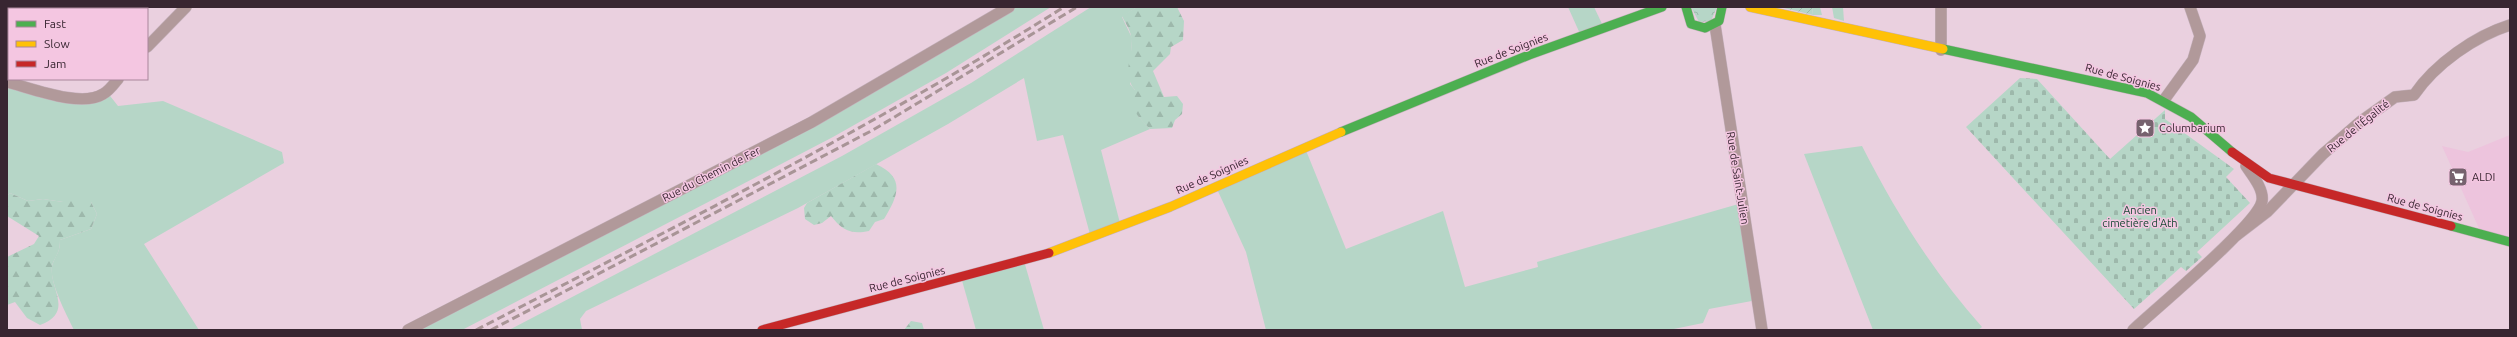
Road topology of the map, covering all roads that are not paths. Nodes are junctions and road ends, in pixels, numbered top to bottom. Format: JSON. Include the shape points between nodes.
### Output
{"nodes":[{"id":1,"x":186,"y":7,"type":"edge"},
{"id":2,"x":1009,"y":7,"type":"edge"},
{"id":3,"x":1722,"y":7,"type":"edge"},
{"id":4,"x":1750,"y":7,"type":"edge"},
{"id":5,"x":1941,"y":7,"type":"edge"},
{"id":6,"x":2190,"y":7,"type":"edge"},
{"id":7,"x":1661,"y":8,"type":"edge"},
{"id":8,"x":1681,"y":9,"type":"edge"},
{"id":9,"x":1715,"y":25,"type":"junction"},
{"id":10,"x":2510,"y":25,"type":"edge"},
{"id":11,"x":148,"y":46,"type":"edge"},
{"id":12,"x":1941,"y":50,"type":"junction"},
{"id":13,"x":117,"y":80,"type":"edge"},
{"id":14,"x":7,"y":82,"type":"edge"},
{"id":15,"x":2164,"y":100,"type":"junction"},
{"id":16,"x":2244,"y":164,"type":"junction"},
{"id":17,"x":2291,"y":185,"type":"junction"},
{"id":18,"x":2237,"y":235,"type":"junction"},
{"id":19,"x":2510,"y":242,"type":"edge"},
{"id":20,"x":408,"y":330,"type":"edge"},
{"id":21,"x":762,"y":330,"type":"edge"},
{"id":22,"x":1762,"y":330,"type":"edge"},
{"id":23,"x":2133,"y":330,"type":"edge"}],
"edges":[{"from":1,"to":11,"type":"street"},
{"from":2,"to":20,"type":"street","name":"Rue du Chemin de Fer","via":[[812,122]]},
{"from":3,"to":9,"type":"street","via":[[1721,17]]},
{"from":4,"to":12,"type":"street","name":"Rue de Soignies"},
{"from":5,"to":12,"type":"street"},
{"from":6,"to":15,"type":"street","via":[[2200,36],[2193,60]]},
{"from":7,"to":8,"type":"street","name":"Rue de Soignies"},
{"from":7,"to":21,"type":"street","name":"Rue de Soignies","via":[[1529,55],[1411,102],[1170,207],[1091,238],[1024,261]]},
{"from":8,"to":9,"type":"street","via":[[1691,24],[1697,28]]},
{"from":9,"to":22,"type":"street","name":"Rue de Saint-Julien"},
{"from":10,"to":17,"type":"street","name":"Rue de l'Égalité","via":[[2491,31],[2455,56],[2430,76],[2414,95],[2395,97],[2373,112]]},
{"from":12,"to":15,"type":"street","name":"Rue de Soignies","via":[[2114,84]]},
{"from":13,"to":14,"type":"street","via":[[103,95],[86,99],[74,99]]},
{"from":15,"to":16,"type":"street","name":"Rue de Soignies","via":[[2198,122]]},
{"from":16,"to":17,"type":"street","name":"Rue de Soignies","via":[[2269,178]]},
{"from":16,"to":18,"type":"street","name":"Rue de l'Égalité","via":[[2259,187],[2262,200],[2257,213]]},
{"from":17,"to":18,"type":"street","name":"Rue de l'Égalité","via":[[2272,207]]},
{"from":17,"to":19,"type":"street","name":"Rue de Soignies"},
{"from":18,"to":23,"type":"street","name":"Rue de l'Égalité"}]}
